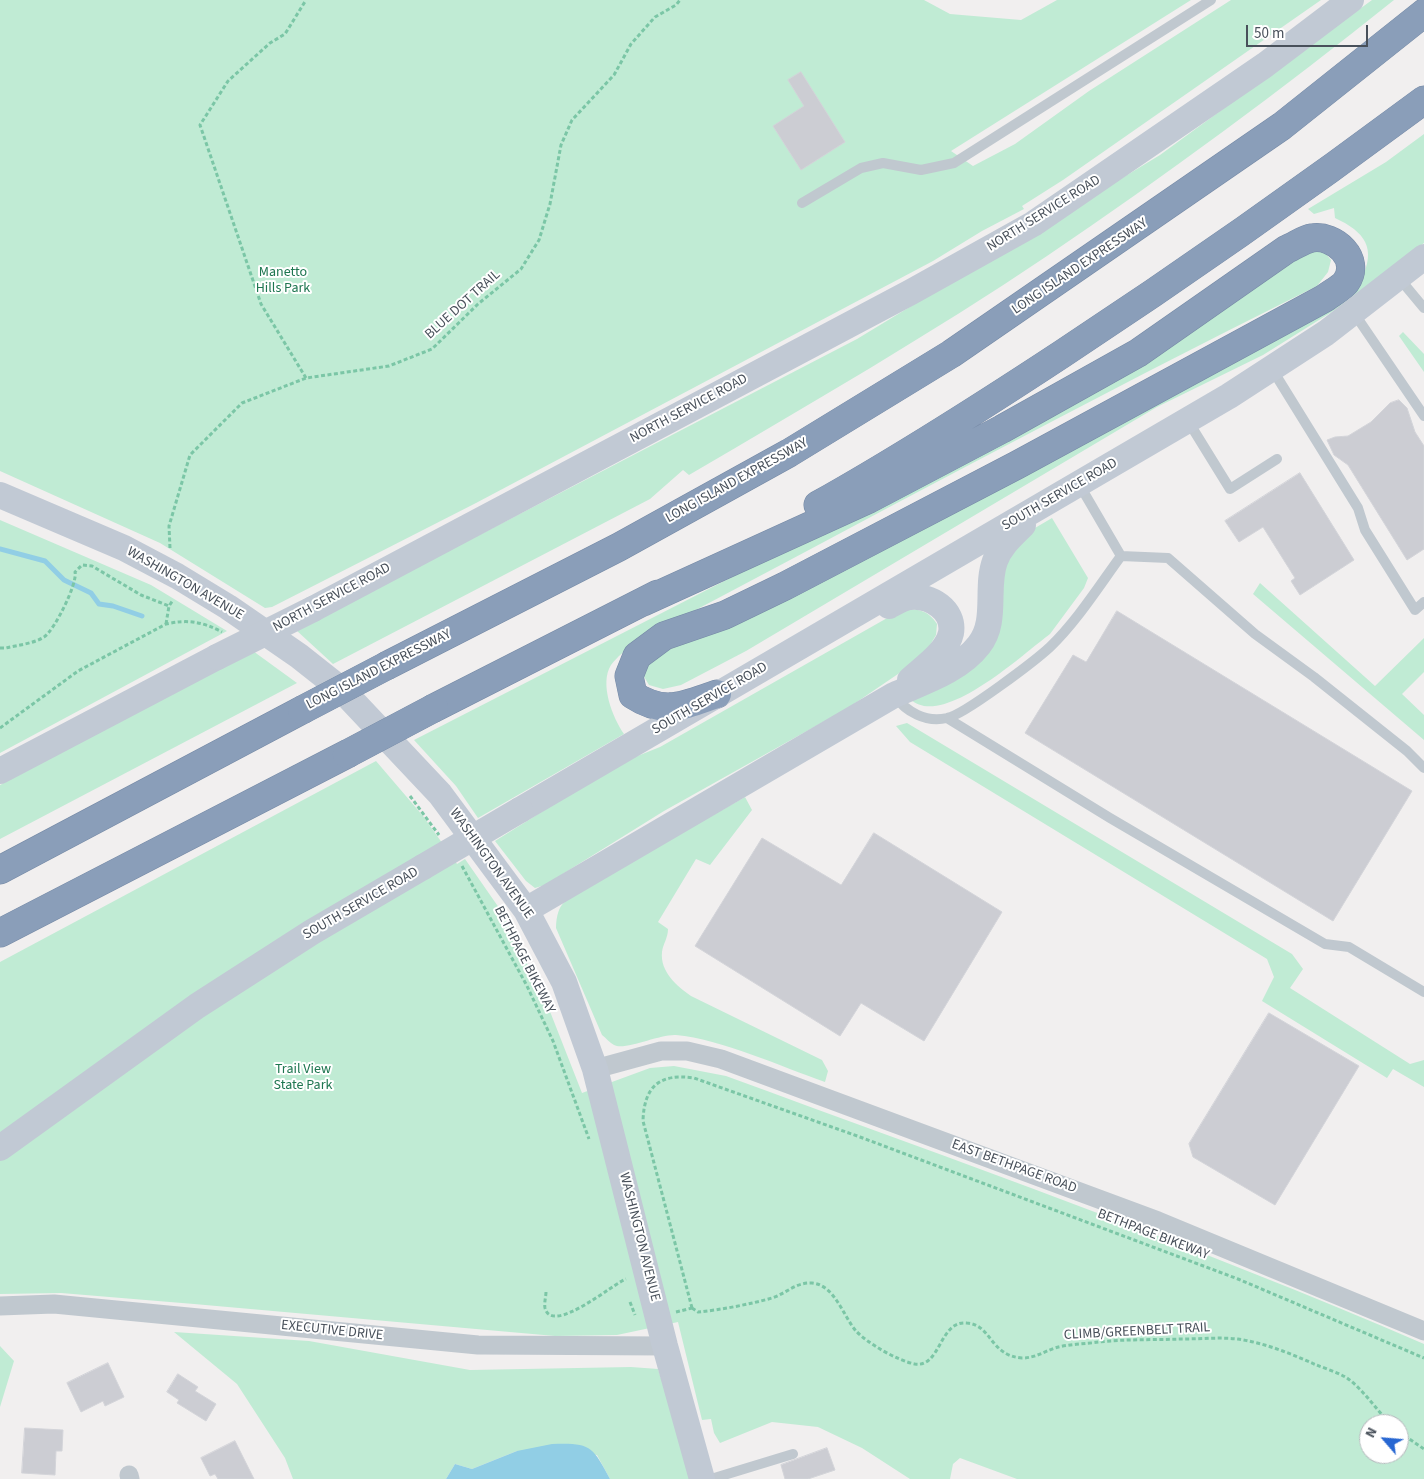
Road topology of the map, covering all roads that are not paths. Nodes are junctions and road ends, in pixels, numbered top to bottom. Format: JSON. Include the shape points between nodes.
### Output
{"nodes":[{"id":1,"x":1210,"y":0,"type":"edge"},
{"id":2,"x":1351,"y":0,"type":"edge"},
{"id":3,"x":1424,"y":13,"type":"edge"},
{"id":4,"x":1424,"y":100,"type":"edge"},
{"id":5,"x":1424,"y":113,"type":"edge"},
{"id":6,"x":1310,"y":185,"type":"junction"},
{"id":7,"x":802,"y":202,"type":"dead end"},
{"id":8,"x":1424,"y":257,"type":"edge"},
{"id":9,"x":1399,"y":278,"type":"junction"},
{"id":10,"x":1424,"y":308,"type":"edge"},
{"id":11,"x":1354,"y":313,"type":"junction"},
{"id":12,"x":1272,"y":369,"type":"junction"},
{"id":13,"x":1424,"y":416,"type":"edge"},
{"id":14,"x":1187,"y":421,"type":"junction"},
{"id":15,"x":1277,"y":459,"type":"dead end"},
{"id":16,"x":1079,"y":484,"type":"junction"},
{"id":17,"x":0,"y":495,"type":"edge"},
{"id":18,"x":1047,"y":503,"type":"junction"},
{"id":19,"x":1121,"y":556,"type":"junction"},
{"id":20,"x":643,"y":602,"type":"junction"},
{"id":21,"x":1424,"y":602,"type":"edge"},
{"id":22,"x":782,"y":657,"type":"junction"},
{"id":23,"x":718,"y":694,"type":"junction"},
{"id":24,"x":894,"y":695,"type":"junction"},
{"id":25,"x":947,"y":718,"type":"junction"},
{"id":26,"x":1424,"y":768,"type":"edge"},
{"id":27,"x":0,"y":771,"type":"edge"},
{"id":28,"x":0,"y":870,"type":"edge"},
{"id":29,"x":526,"y":910,"type":"junction"},
{"id":30,"x":0,"y":933,"type":"edge"},
{"id":31,"x":1424,"y":992,"type":"edge"},
{"id":32,"x":595,"y":1069,"type":"junction"},
{"id":33,"x":0,"y":1148,"type":"edge"},
{"id":34,"x":0,"y":1306,"type":"edge"},
{"id":35,"x":1424,"y":1331,"type":"edge"},
{"id":36,"x":665,"y":1346,"type":"junction"},
{"id":37,"x":793,"y":1454,"type":"dead end"},
{"id":38,"x":702,"y":1479,"type":"edge"},
{"id":39,"x":711,"y":1479,"type":"edge"}],
"edges":[{"from":1,"to":7,"type":"lane","via":[[954,163],[920,170],[883,163],[861,168]]},
{"from":2,"to":27,"type":"main road","name":"NORTH SERVICE ROAD","bridge":true,"via":[[1265,65],[1033,224],[313,610],[222,646]]},
{"from":3,"to":28,"type":"highway","name":"LONG ISLAND EXPRESSWAY","bridge":true,"via":[[1282,126],[952,354],[788,453],[627,543]]},
{"from":4,"to":6,"type":"highway"},
{"from":5,"to":6,"type":"highway"},
{"from":6,"to":20,"type":"highway","via":[[986,404],[828,499]]},
{"from":8,"to":9,"type":"main road","name":"SOUTH SERVICE ROAD"},
{"from":9,"to":10,"type":"lane"},
{"from":9,"to":11,"type":"main road","name":"SOUTH SERVICE ROAD"},
{"from":11,"to":12,"type":"main road","name":"SOUTH SERVICE ROAD"},
{"from":11,"to":13,"type":"lane"},
{"from":12,"to":14,"type":"main road","name":"SOUTH SERVICE ROAD"},
{"from":12,"to":21,"type":"lane","via":[[1358,508],[1365,530],[1415,610]]},
{"from":14,"to":15,"type":"lane","via":[[1230,489]]},
{"from":14,"to":16,"type":"main road","name":"SOUTH SERVICE ROAD"},
{"from":16,"to":18,"type":"main road","name":"SOUTH SERVICE ROAD"},
{"from":16,"to":19,"type":"lane"},
{"from":17,"to":29,"type":"main road","name":"WASHINGTON AVENUE","via":[[124,548],[172,573],[228,607],[342,690],[440,794]]},
{"from":18,"to":22,"type":"main road","name":"SOUTH SERVICE ROAD"},
{"from":18,"to":24,"type":"main road","via":[[999,551],[992,571],[988,625],[979,645],[949,670]]},
{"from":19,"to":25,"type":"lane","via":[[1050,646],[973,705]]},
{"from":19,"to":26,"type":"lane","via":[[1168,558],[1255,634],[1322,683]]},
{"from":20,"to":23,"type":"highway","via":[[869,499],[1002,429],[1138,352],[1287,249],[1311,238],[1330,240],[1344,248],[1350,266],[1346,282],[1324,298],[1017,465],[785,586],[725,615],[664,636],[637,656],[629,676],[633,695],[648,705],[663,708]]},
{"from":20,"to":30,"type":"highway","bridge":true},
{"from":22,"to":23,"type":"main road","name":"SOUTH SERVICE ROAD"},
{"from":22,"to":24,"type":"main road","via":[[907,598],[929,600],[946,612],[951,621],[951,633],[946,645]]},
{"from":23,"to":33,"type":"main road","name":"SOUTH SERVICE ROAD","bridge":true,"via":[[312,932],[198,1006]]},
{"from":24,"to":25,"type":"lane","via":[[919,717]]},
{"from":24,"to":29,"type":"main road"},
{"from":25,"to":31,"type":"lane","via":[[1325,944],[1349,947]]},
{"from":29,"to":32,"type":"main road","name":"WASHINGTON AVENUE","via":[[564,982]]},
{"from":32,"to":35,"type":"street","name":"EAST BETHPAGE ROAD","via":[[661,1051],[687,1051],[721,1059],[1158,1221]]},
{"from":32,"to":36,"type":"main road","name":"WASHINGTON AVENUE"},
{"from":34,"to":36,"type":"street","name":"EXECUTIVE DRIVE","via":[[54,1304],[478,1345]]},
{"from":36,"to":38,"type":"main road","name":"WASHINGTON AVENUE"},
{"from":37,"to":39,"type":"lane"}]}
